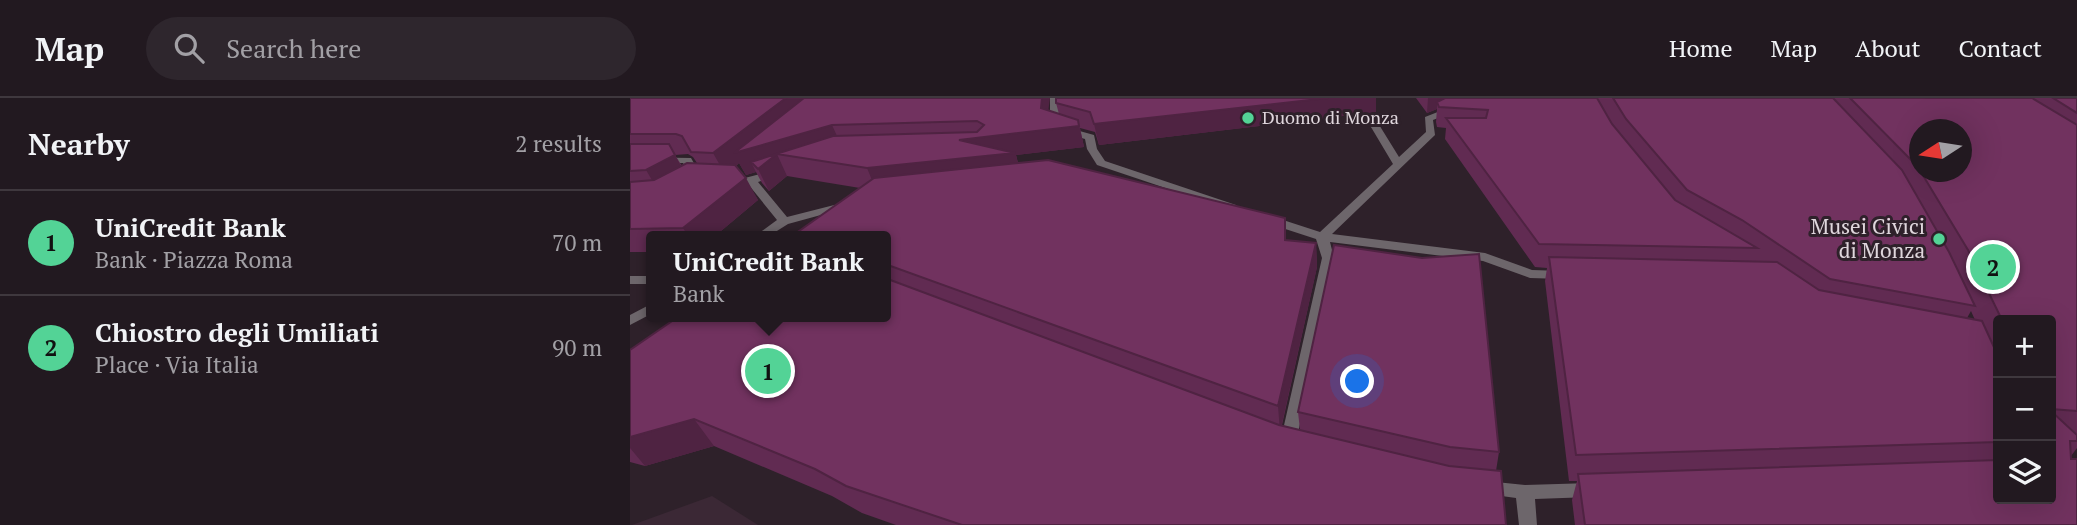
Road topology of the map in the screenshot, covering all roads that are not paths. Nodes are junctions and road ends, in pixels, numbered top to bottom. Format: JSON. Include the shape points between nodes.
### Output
{"nodes":[{"id":1,"x":1055,"y":98,"type":"edge"},
{"id":2,"x":1457,"y":107,"type":"edge"},
{"id":3,"x":1370,"y":117,"type":"dead end"},
{"id":4,"x":1431,"y":132,"type":"junction"},
{"id":5,"x":1443,"y":133,"type":"dead end"},
{"id":6,"x":630,"y":160,"type":"edge"},
{"id":7,"x":1101,"y":163,"type":"junction"},
{"id":8,"x":750,"y":164,"type":"edge"},
{"id":9,"x":1398,"y":164,"type":"junction"},
{"id":10,"x":790,"y":169,"type":"edge"},
{"id":11,"x":1089,"y":169,"type":"edge"},
{"id":12,"x":751,"y":181,"type":"junction"},
{"id":13,"x":685,"y":185,"type":"edge"},
{"id":14,"x":864,"y":200,"type":"edge"},
{"id":15,"x":1244,"y":211,"type":"edge"},
{"id":16,"x":1257,"y":215,"type":"edge"},
{"id":17,"x":784,"y":221,"type":"junction"},
{"id":18,"x":769,"y":231,"type":"edge"},
{"id":19,"x":1322,"y":237,"type":"junction"},
{"id":20,"x":1583,"y":275,"type":"edge"},
{"id":21,"x":646,"y":311,"type":"edge"},
{"id":22,"x":630,"y":321,"type":"edge"},
{"id":23,"x":1289,"y":444,"type":"edge"},
{"id":24,"x":1473,"y":487,"type":"edge"},
{"id":25,"x":1609,"y":489,"type":"edge"},
{"id":26,"x":1525,"y":492,"type":"junction"},
{"id":27,"x":1528,"y":525,"type":"edge"}],
"edges":[{"from":1,"to":7,"type":"street","via":[[1053,127],[1090,137]]},
{"from":2,"to":4,"type":"street","via":[[1427,119]]},
{"from":3,"to":9,"type":"street"},
{"from":4,"to":5,"type":"street"},
{"from":4,"to":9,"type":"street"},
{"from":6,"to":13,"type":"street","via":[[687,159],[702,179]]},
{"from":7,"to":11,"type":"street"},
{"from":7,"to":15,"type":"street"},
{"from":8,"to":12,"type":"street","via":[[729,180]]},
{"from":9,"to":19,"type":"street"},
{"from":10,"to":12,"type":"street"},
{"from":12,"to":17,"type":"street"},
{"from":14,"to":17,"type":"street"},
{"from":16,"to":19,"type":"street"},
{"from":17,"to":18,"type":"street"},
{"from":19,"to":20,"type":"street","via":[[1485,257],[1530,274]]},
{"from":19,"to":23,"type":"street","via":[[1328,258]]},
{"from":21,"to":22,"type":"street"},
{"from":24,"to":26,"type":"street"},
{"from":25,"to":26,"type":"street"},
{"from":26,"to":27,"type":"street"}]}
